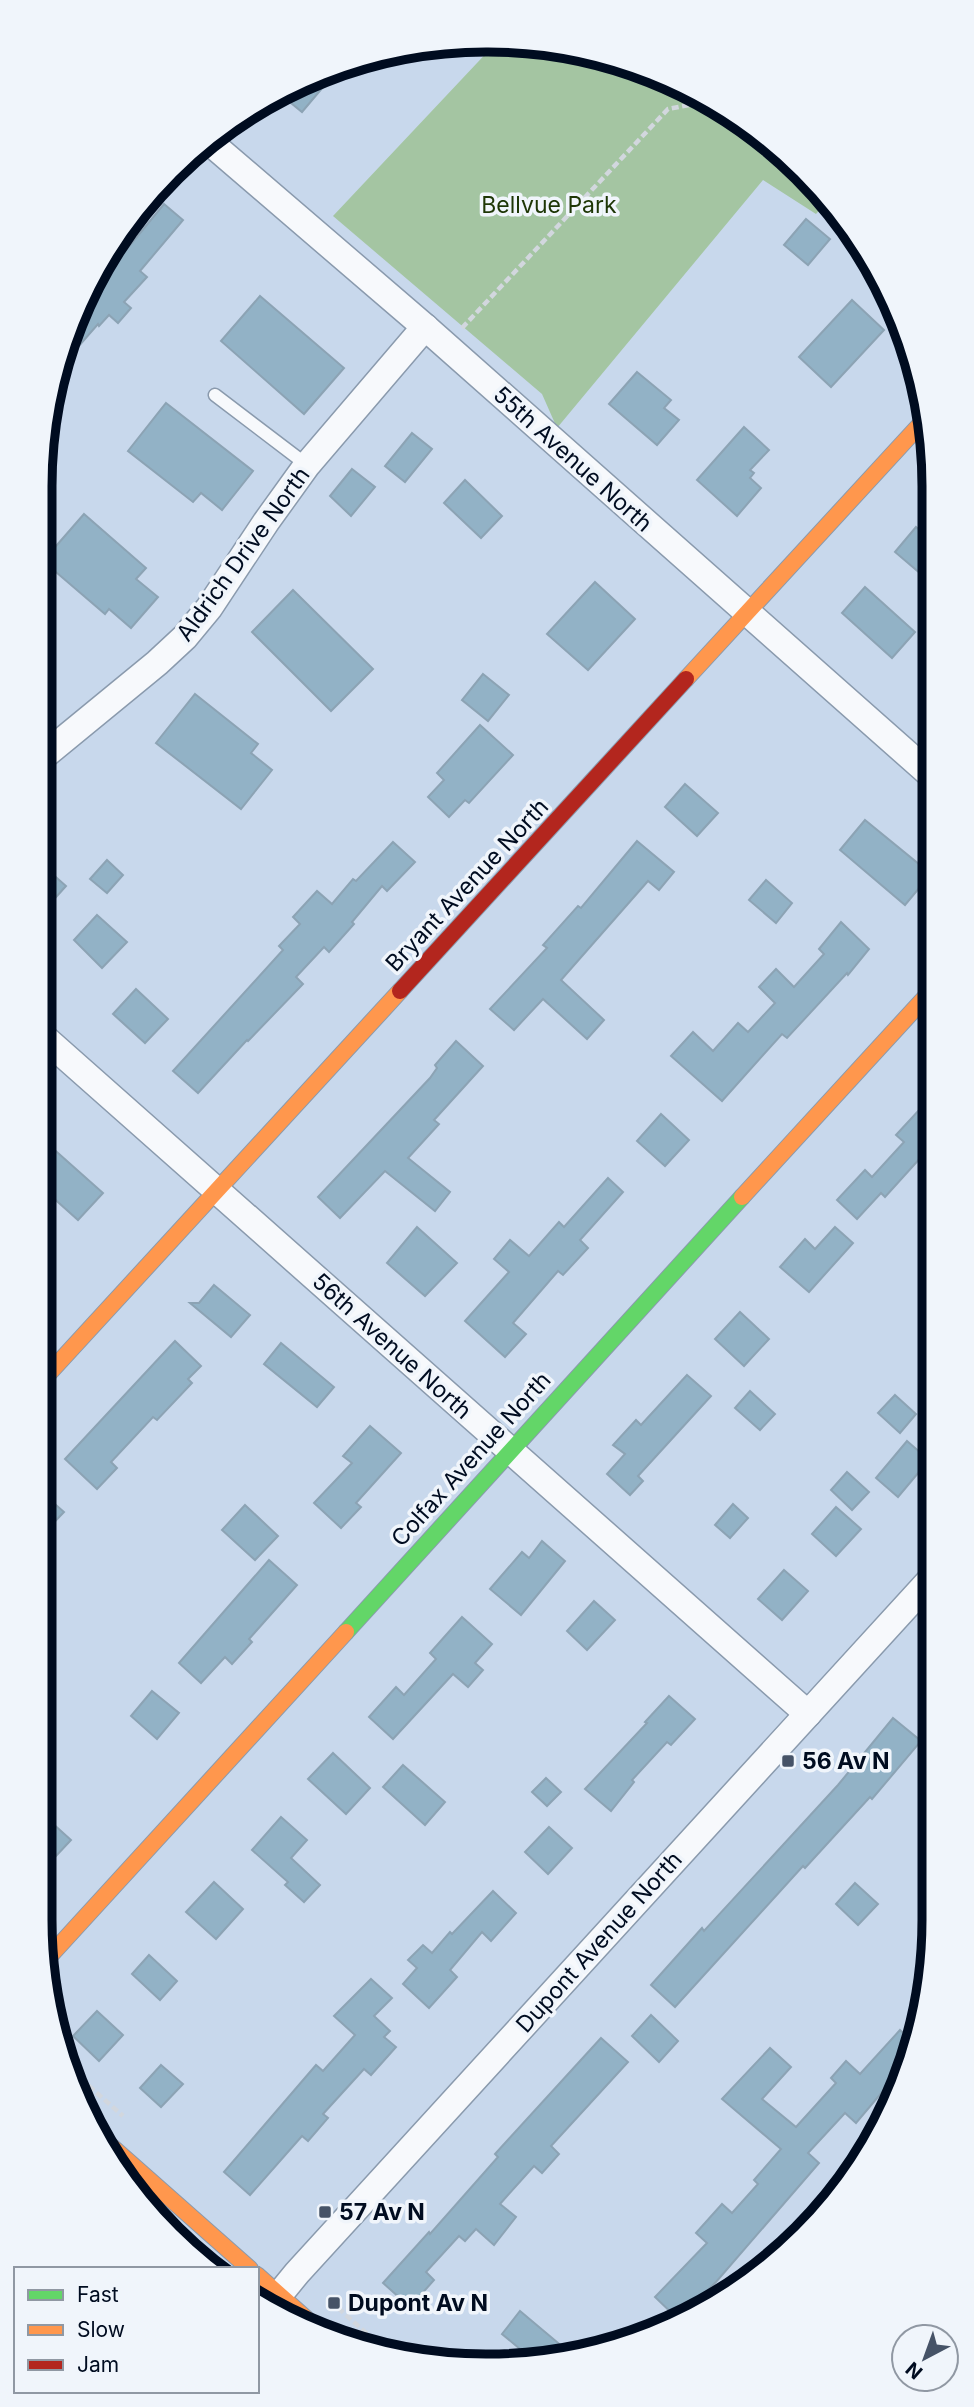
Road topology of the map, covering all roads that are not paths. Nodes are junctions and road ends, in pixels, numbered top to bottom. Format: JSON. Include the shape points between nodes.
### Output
{"nodes":[{"id":1,"x":216,"y":147,"type":"edge"},
{"id":2,"x":425,"y":327,"type":"junction"},
{"id":3,"x":215,"y":395,"type":"dead end"},
{"id":4,"x":918,"y":427,"type":"edge"},
{"id":5,"x":307,"y":466,"type":"junction"},
{"id":6,"x":747,"y":613,"type":"junction"},
{"id":7,"x":52,"y":749,"type":"edge"},
{"id":8,"x":922,"y":767,"type":"edge"},
{"id":9,"x":922,"y":1002,"type":"edge"},
{"id":10,"x":52,"y":1045,"type":"edge"},
{"id":11,"x":217,"y":1191,"type":"junction"},
{"id":12,"x":52,"y":1370,"type":"edge"},
{"id":13,"x":509,"y":1450,"type":"junction"},
{"id":14,"x":922,"y":1589,"type":"edge"},
{"id":15,"x":808,"y":1714,"type":"junction"},
{"id":16,"x":53,"y":1952,"type":"edge"},
{"id":17,"x":124,"y":2157,"type":"edge"},
{"id":18,"x":248,"y":2267,"type":"edge"},
{"id":19,"x":259,"y":2279,"type":"edge"},
{"id":20,"x":269,"y":2295,"type":"edge"},
{"id":21,"x":275,"y":2299,"type":"edge"}],
"edges":[{"from":1,"to":2,"type":"street","name":"55th Avenue North"},
{"from":2,"to":5,"type":"street","name":"Aldrich Drive North"},
{"from":2,"to":6,"type":"street","name":"55th Avenue North"},
{"from":3,"to":5,"type":"lane"},
{"from":4,"to":6,"type":"street","name":"Bryant Avenue North"},
{"from":5,"to":7,"type":"street","name":"Aldrich Drive North","via":[[186,636]]},
{"from":6,"to":8,"type":"street","name":"55th Avenue North"},
{"from":6,"to":11,"type":"street","name":"Bryant Avenue North"},
{"from":9,"to":13,"type":"street","name":"Colfax Avenue North"},
{"from":10,"to":11,"type":"street","name":"56th Avenue North"},
{"from":11,"to":12,"type":"street","name":"Bryant Avenue North"},
{"from":11,"to":13,"type":"street","name":"56th Avenue North"},
{"from":13,"to":15,"type":"street","name":"56th Avenue North"},
{"from":13,"to":16,"type":"street","name":"Colfax Avenue North"},
{"from":14,"to":15,"type":"street","name":"Dupont Avenue North"},
{"from":15,"to":21,"type":"street","name":"Dupont Avenue North"},
{"from":17,"to":18,"type":"street"},
{"from":19,"to":20,"type":"street"}]}
